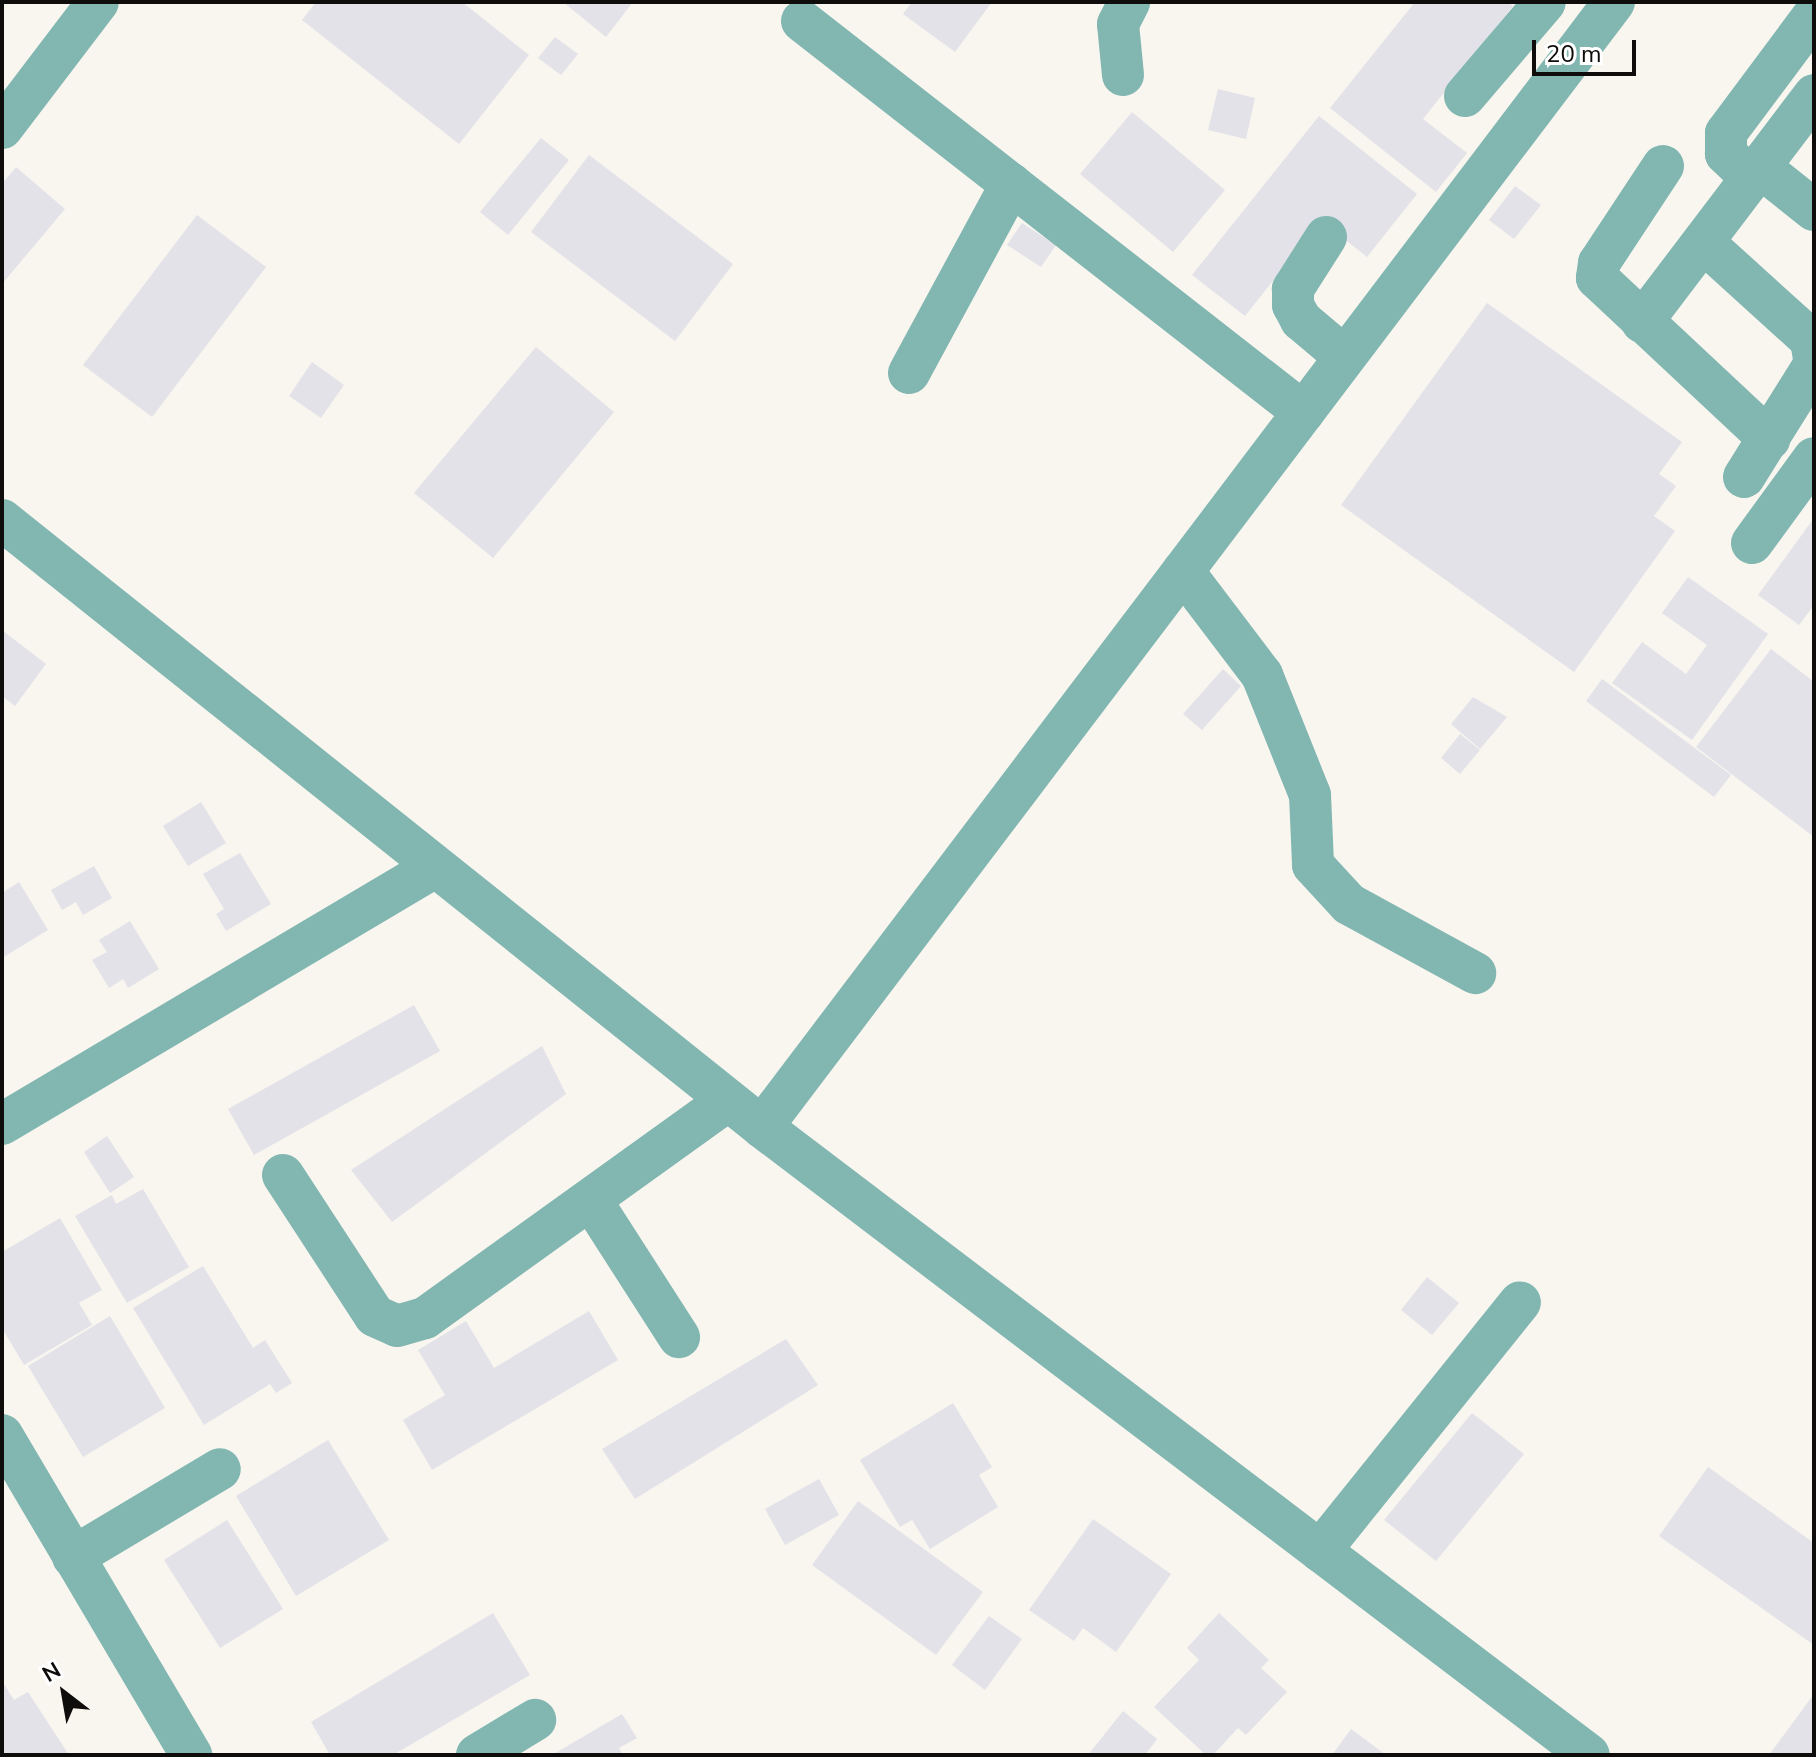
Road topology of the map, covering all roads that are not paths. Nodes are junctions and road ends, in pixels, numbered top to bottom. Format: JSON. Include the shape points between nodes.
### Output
{"nodes":[{"id":1,"x":98,"y":2,"type":"edge"},
{"id":2,"x":1129,"y":2,"type":"edge"},
{"id":3,"x":1545,"y":2,"type":"edge"},
{"id":4,"x":1614,"y":2,"type":"edge"},
{"id":5,"x":802,"y":21,"type":"dead end"},
{"id":6,"x":1808,"y":34,"type":"edge"},
{"id":7,"x":1123,"y":75,"type":"dead end"},
{"id":8,"x":1814,"y":95,"type":"edge"},
{"id":9,"x":1465,"y":96,"type":"dead end"},
{"id":10,"x":2,"y":128,"type":"edge"},
{"id":11,"x":1802,"y":138,"type":"edge"},
{"id":12,"x":1663,"y":166,"type":"dead end"},
{"id":13,"x":1756,"y":172,"type":"junction"},
{"id":14,"x":1011,"y":184,"type":"junction"},
{"id":15,"x":1814,"y":210,"type":"edge"},
{"id":16,"x":1326,"y":237,"type":"dead end"},
{"id":17,"x":1703,"y":242,"type":"junction"},
{"id":18,"x":1642,"y":322,"type":"junction"},
{"id":19,"x":1345,"y":357,"type":"junction"},
{"id":20,"x":1814,"y":362,"type":"edge"},
{"id":21,"x":909,"y":373,"type":"dead end"},
{"id":22,"x":1303,"y":412,"type":"junction"},
{"id":23,"x":1769,"y":439,"type":"junction"},
{"id":24,"x":1814,"y":458,"type":"edge"},
{"id":25,"x":1744,"y":477,"type":"dead end"},
{"id":26,"x":2,"y":520,"type":"edge"},
{"id":27,"x":1752,"y":543,"type":"dead end"},
{"id":28,"x":1183,"y":571,"type":"junction"},
{"id":29,"x":435,"y":867,"type":"junction"},
{"id":30,"x":1475,"y":973,"type":"dead end"},
{"id":31,"x":728,"y":1100,"type":"junction"},
{"id":32,"x":2,"y":1124,"type":"edge"},
{"id":33,"x":762,"y":1127,"type":"junction"},
{"id":34,"x":283,"y":1175,"type":"dead end"},
{"id":35,"x":591,"y":1200,"type":"junction"},
{"id":36,"x":1520,"y":1302,"type":"dead end"},
{"id":37,"x":679,"y":1337,"type":"dead end"},
{"id":38,"x":2,"y":1435,"type":"edge"},
{"id":39,"x":220,"y":1469,"type":"dead end"},
{"id":40,"x":1320,"y":1551,"type":"junction"},
{"id":41,"x":73,"y":1557,"type":"junction"},
{"id":42,"x":535,"y":1720,"type":"dead end"},
{"id":43,"x":1576,"y":1751,"type":"edge"},
{"id":44,"x":191,"y":1755,"type":"edge"},
{"id":45,"x":477,"y":1755,"type":"edge"}],
"edges":[{"from":1,"to":10,"type":"street"},
{"from":2,"to":7,"type":"street","via":[[1118,24]]},
{"from":3,"to":9,"type":"street"},
{"from":4,"to":19,"type":"street"},
{"from":5,"to":14,"type":"street"},
{"from":6,"to":13,"type":"street","via":[[1723,144],[1726,154]]},
{"from":8,"to":11,"type":"street"},
{"from":11,"to":13,"type":"street"},
{"from":12,"to":18,"type":"street","via":[[1599,263],[1597,278]]},
{"from":13,"to":15,"type":"street"},
{"from":13,"to":17,"type":"street"},
{"from":14,"to":21,"type":"street"},
{"from":14,"to":22,"type":"street"},
{"from":16,"to":19,"type":"street","via":[[1293,289],[1293,305],[1301,320]]},
{"from":17,"to":18,"type":"street"},
{"from":17,"to":20,"type":"street","via":[[1811,340]]},
{"from":18,"to":23,"type":"street"},
{"from":19,"to":22,"type":"street"},
{"from":20,"to":23,"type":"street"},
{"from":22,"to":28,"type":"street"},
{"from":23,"to":25,"type":"street"},
{"from":24,"to":27,"type":"street"},
{"from":26,"to":29,"type":"street"},
{"from":28,"to":30,"type":"street","via":[[1262,675],[1310,795],[1313,865],[1349,904]]},
{"from":28,"to":33,"type":"street"},
{"from":29,"to":31,"type":"street"},
{"from":29,"to":32,"type":"street"},
{"from":31,"to":33,"type":"street"},
{"from":31,"to":35,"type":"street"},
{"from":33,"to":40,"type":"street"},
{"from":34,"to":35,"type":"street","via":[[375,1316],[397,1326],[425,1318]]},
{"from":35,"to":37,"type":"street"},
{"from":36,"to":40,"type":"street"},
{"from":38,"to":41,"type":"street"},
{"from":39,"to":41,"type":"street"},
{"from":40,"to":43,"type":"street"},
{"from":41,"to":44,"type":"street"},
{"from":42,"to":45,"type":"street"}]}
